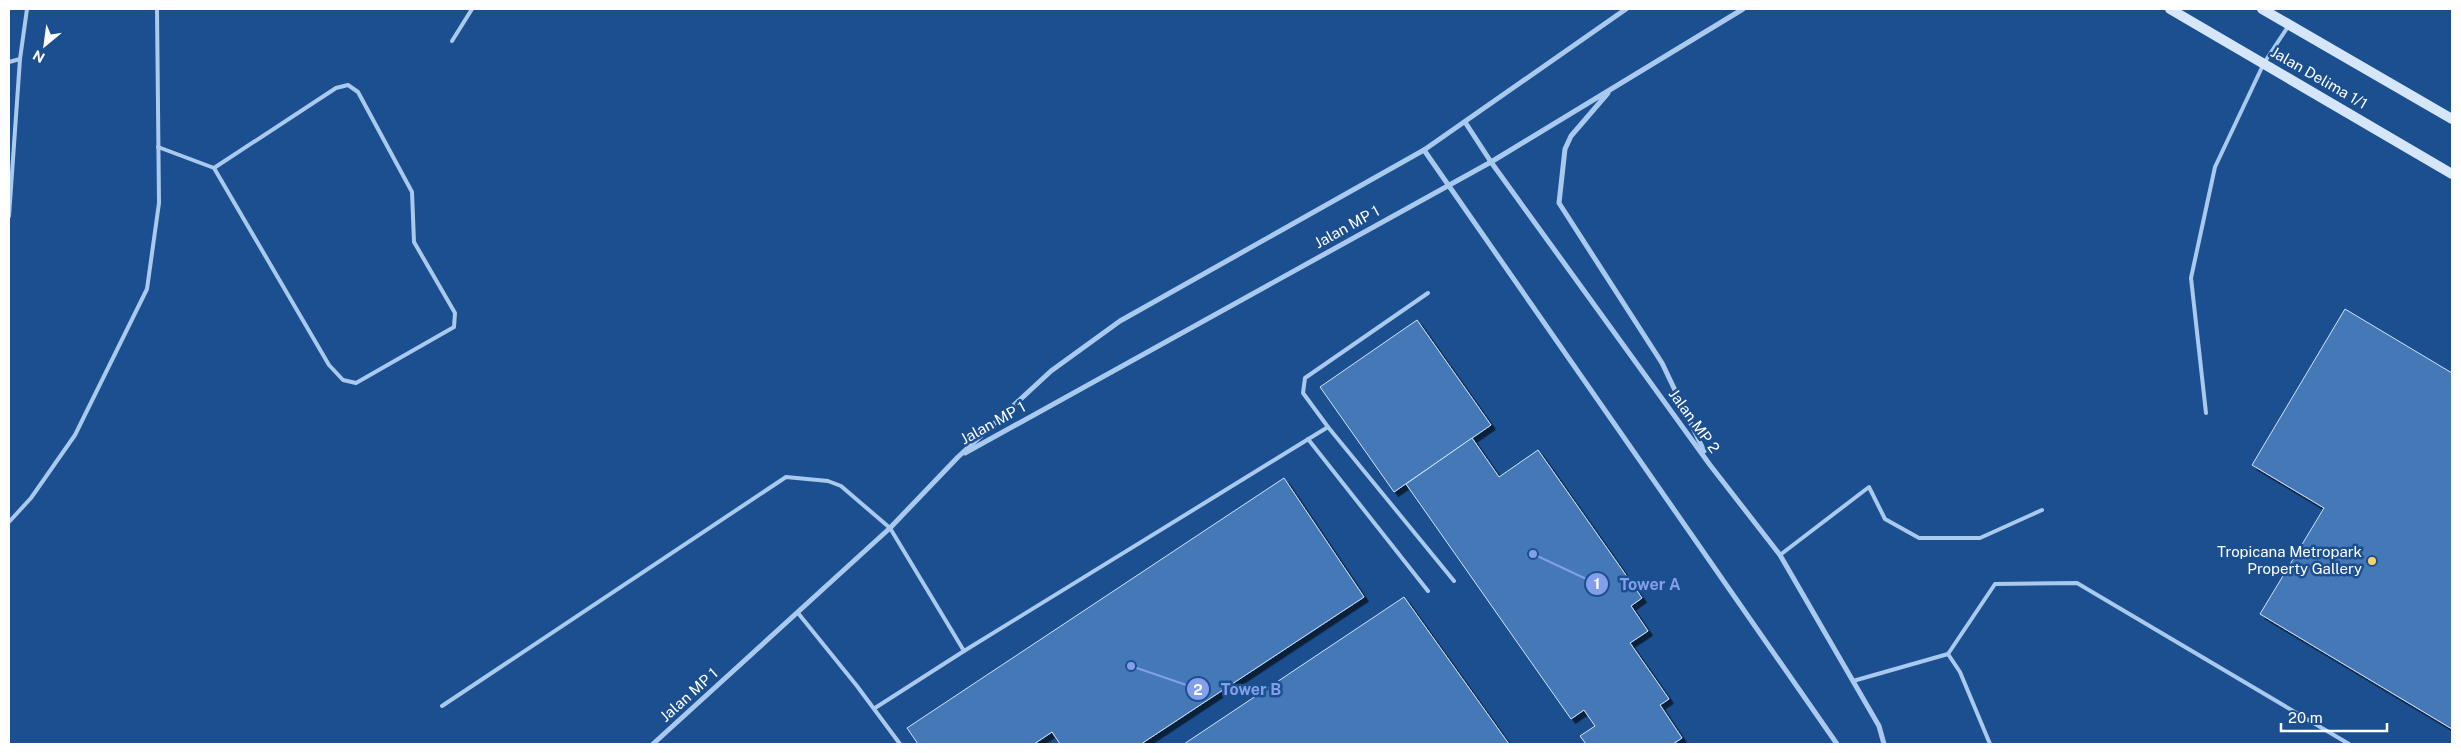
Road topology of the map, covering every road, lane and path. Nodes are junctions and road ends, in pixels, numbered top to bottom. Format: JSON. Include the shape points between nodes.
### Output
{"nodes":[{"id":1,"x":27,"y":9,"type":"edge"},
{"id":2,"x":157,"y":9,"type":"edge"},
{"id":3,"x":472,"y":9,"type":"edge"},
{"id":4,"x":1626,"y":9,"type":"edge"},
{"id":5,"x":1743,"y":9,"type":"edge"},
{"id":6,"x":2170,"y":9,"type":"edge"},
{"id":7,"x":2262,"y":9,"type":"edge"},
{"id":8,"x":2289,"y":25,"type":"junction"},
{"id":9,"x":452,"y":41,"type":"dead end"},
{"id":10,"x":20,"y":59,"type":"junction"},
{"id":11,"x":9,"y":62,"type":"edge"},
{"id":12,"x":2264,"y":63,"type":"junction"},
{"id":13,"x":1612,"y":88,"type":"junction"},
{"id":14,"x":2452,"y":119,"type":"edge"},
{"id":15,"x":1466,"y":122,"type":"junction"},
{"id":16,"x":158,"y":147,"type":"junction"},
{"id":17,"x":1424,"y":150,"type":"junction"},
{"id":18,"x":1491,"y":162,"type":"junction"},
{"id":19,"x":214,"y":168,"type":"junction"},
{"id":20,"x":2452,"y":174,"type":"edge"},
{"id":21,"x":1448,"y":185,"type":"junction"},
{"id":22,"x":9,"y":216,"type":"edge"},
{"id":23,"x":1428,"y":293,"type":"dead end"},
{"id":24,"x":2206,"y":413,"type":"dead end"},
{"id":25,"x":1328,"y":427,"type":"junction"},
{"id":26,"x":1308,"y":439,"type":"junction"},
{"id":27,"x":958,"y":457,"type":"junction"},
{"id":28,"x":1710,"y":465,"type":"junction"},
{"id":29,"x":2042,"y":510,"type":"dead end"},
{"id":30,"x":9,"y":522,"type":"edge"},
{"id":31,"x":890,"y":528,"type":"junction"},
{"id":32,"x":1780,"y":555,"type":"junction"},
{"id":33,"x":1454,"y":581,"type":"dead end"},
{"id":34,"x":1428,"y":591,"type":"dead end"},
{"id":35,"x":798,"y":613,"type":"junction"},
{"id":36,"x":964,"y":651,"type":"junction"},
{"id":37,"x":1948,"y":654,"type":"junction"},
{"id":38,"x":1853,"y":681,"type":"junction"},
{"id":39,"x":442,"y":706,"type":"dead end"},
{"id":40,"x":875,"y":708,"type":"junction"},
{"id":41,"x":653,"y":744,"type":"edge"},
{"id":42,"x":900,"y":744,"type":"edge"},
{"id":43,"x":1837,"y":744,"type":"edge"},
{"id":44,"x":1884,"y":744,"type":"edge"},
{"id":45,"x":1990,"y":744,"type":"edge"},
{"id":46,"x":2349,"y":744,"type":"edge"}],
"edges":[{"from":1,"to":10,"type":"lane"},
{"from":2,"to":16,"type":"lane"},
{"from":3,"to":9,"type":"lane"},
{"from":4,"to":15,"type":"street","name":"Jalan MP 1"},
{"from":5,"to":13,"type":"street","name":"Jalan MP 1"},
{"from":6,"to":12,"type":"street","name":"Jalan Delima 1/1"},
{"from":7,"to":8,"type":"street","name":"Jalan Delima 1/1"},
{"from":8,"to":12,"type":"lane"},
{"from":8,"to":14,"type":"street","name":"Jalan Delima 1/1"},
{"from":10,"to":11,"type":"lane"},
{"from":10,"to":22,"type":"lane"},
{"from":12,"to":20,"type":"street","name":"Jalan Delima 1/1"},
{"from":12,"to":24,"type":"lane","via":[[2215,167],[2191,278]]},
{"from":13,"to":18,"type":"street","name":"Jalan MP 1"},
{"from":13,"to":28,"type":"street","via":[[1570,136],[1565,149],[1559,203],[1662,363]]},
{"from":15,"to":17,"type":"street","name":"Jalan MP 1"},
{"from":15,"to":18,"type":"street","name":"Jalan MP 2"},
{"from":16,"to":19,"type":"lane"},
{"from":16,"to":30,"type":"lane","via":[[160,203],[147,288],[75,435],[31,498]]},
{"from":17,"to":21,"type":"street"},
{"from":17,"to":27,"type":"street","name":"Jalan MP 1","via":[[1120,321],[1051,371]]},
{"from":18,"to":21,"type":"street","name":"Jalan MP 1"},
{"from":18,"to":28,"type":"street","name":"Jalan MP 2"},
{"from":19,"to":19,"type":"lane","via":[[336,88],[348,85],[358,92],[412,192],[414,242],[455,313],[454,327],[356,383],[343,380],[329,365]]},
{"from":21,"to":27,"type":"street","name":"Jalan MP 1"},
{"from":21,"to":43,"type":"street"},
{"from":23,"to":25,"type":"lane","via":[[1305,378],[1303,393]]},
{"from":25,"to":26,"type":"lane"},
{"from":25,"to":33,"type":"lane"},
{"from":26,"to":34,"type":"lane"},
{"from":26,"to":36,"type":"lane"},
{"from":27,"to":31,"type":"street","name":"Jalan MP 1"},
{"from":28,"to":32,"type":"street","name":"Jalan MP 2"},
{"from":29,"to":32,"type":"lane","via":[[1980,538],[1919,538],[1885,520],[1869,487]]},
{"from":31,"to":35,"type":"street","name":"Jalan MP 1"},
{"from":31,"to":36,"type":"lane"},
{"from":31,"to":39,"type":"lane","via":[[841,486],[828,481],[786,477]]},
{"from":32,"to":38,"type":"street","name":"Jalan MP 2"},
{"from":35,"to":40,"type":"lane"},
{"from":35,"to":41,"type":"street","name":"Jalan MP 1"},
{"from":36,"to":40,"type":"lane"},
{"from":37,"to":38,"type":"lane"},
{"from":37,"to":45,"type":"lane","via":[[1960,672]]},
{"from":37,"to":46,"type":"lane","via":[[1995,584],[2077,583]]},
{"from":38,"to":44,"type":"street","name":"Jalan MP 2","via":[[1879,726]]},
{"from":40,"to":42,"type":"lane"}]}
